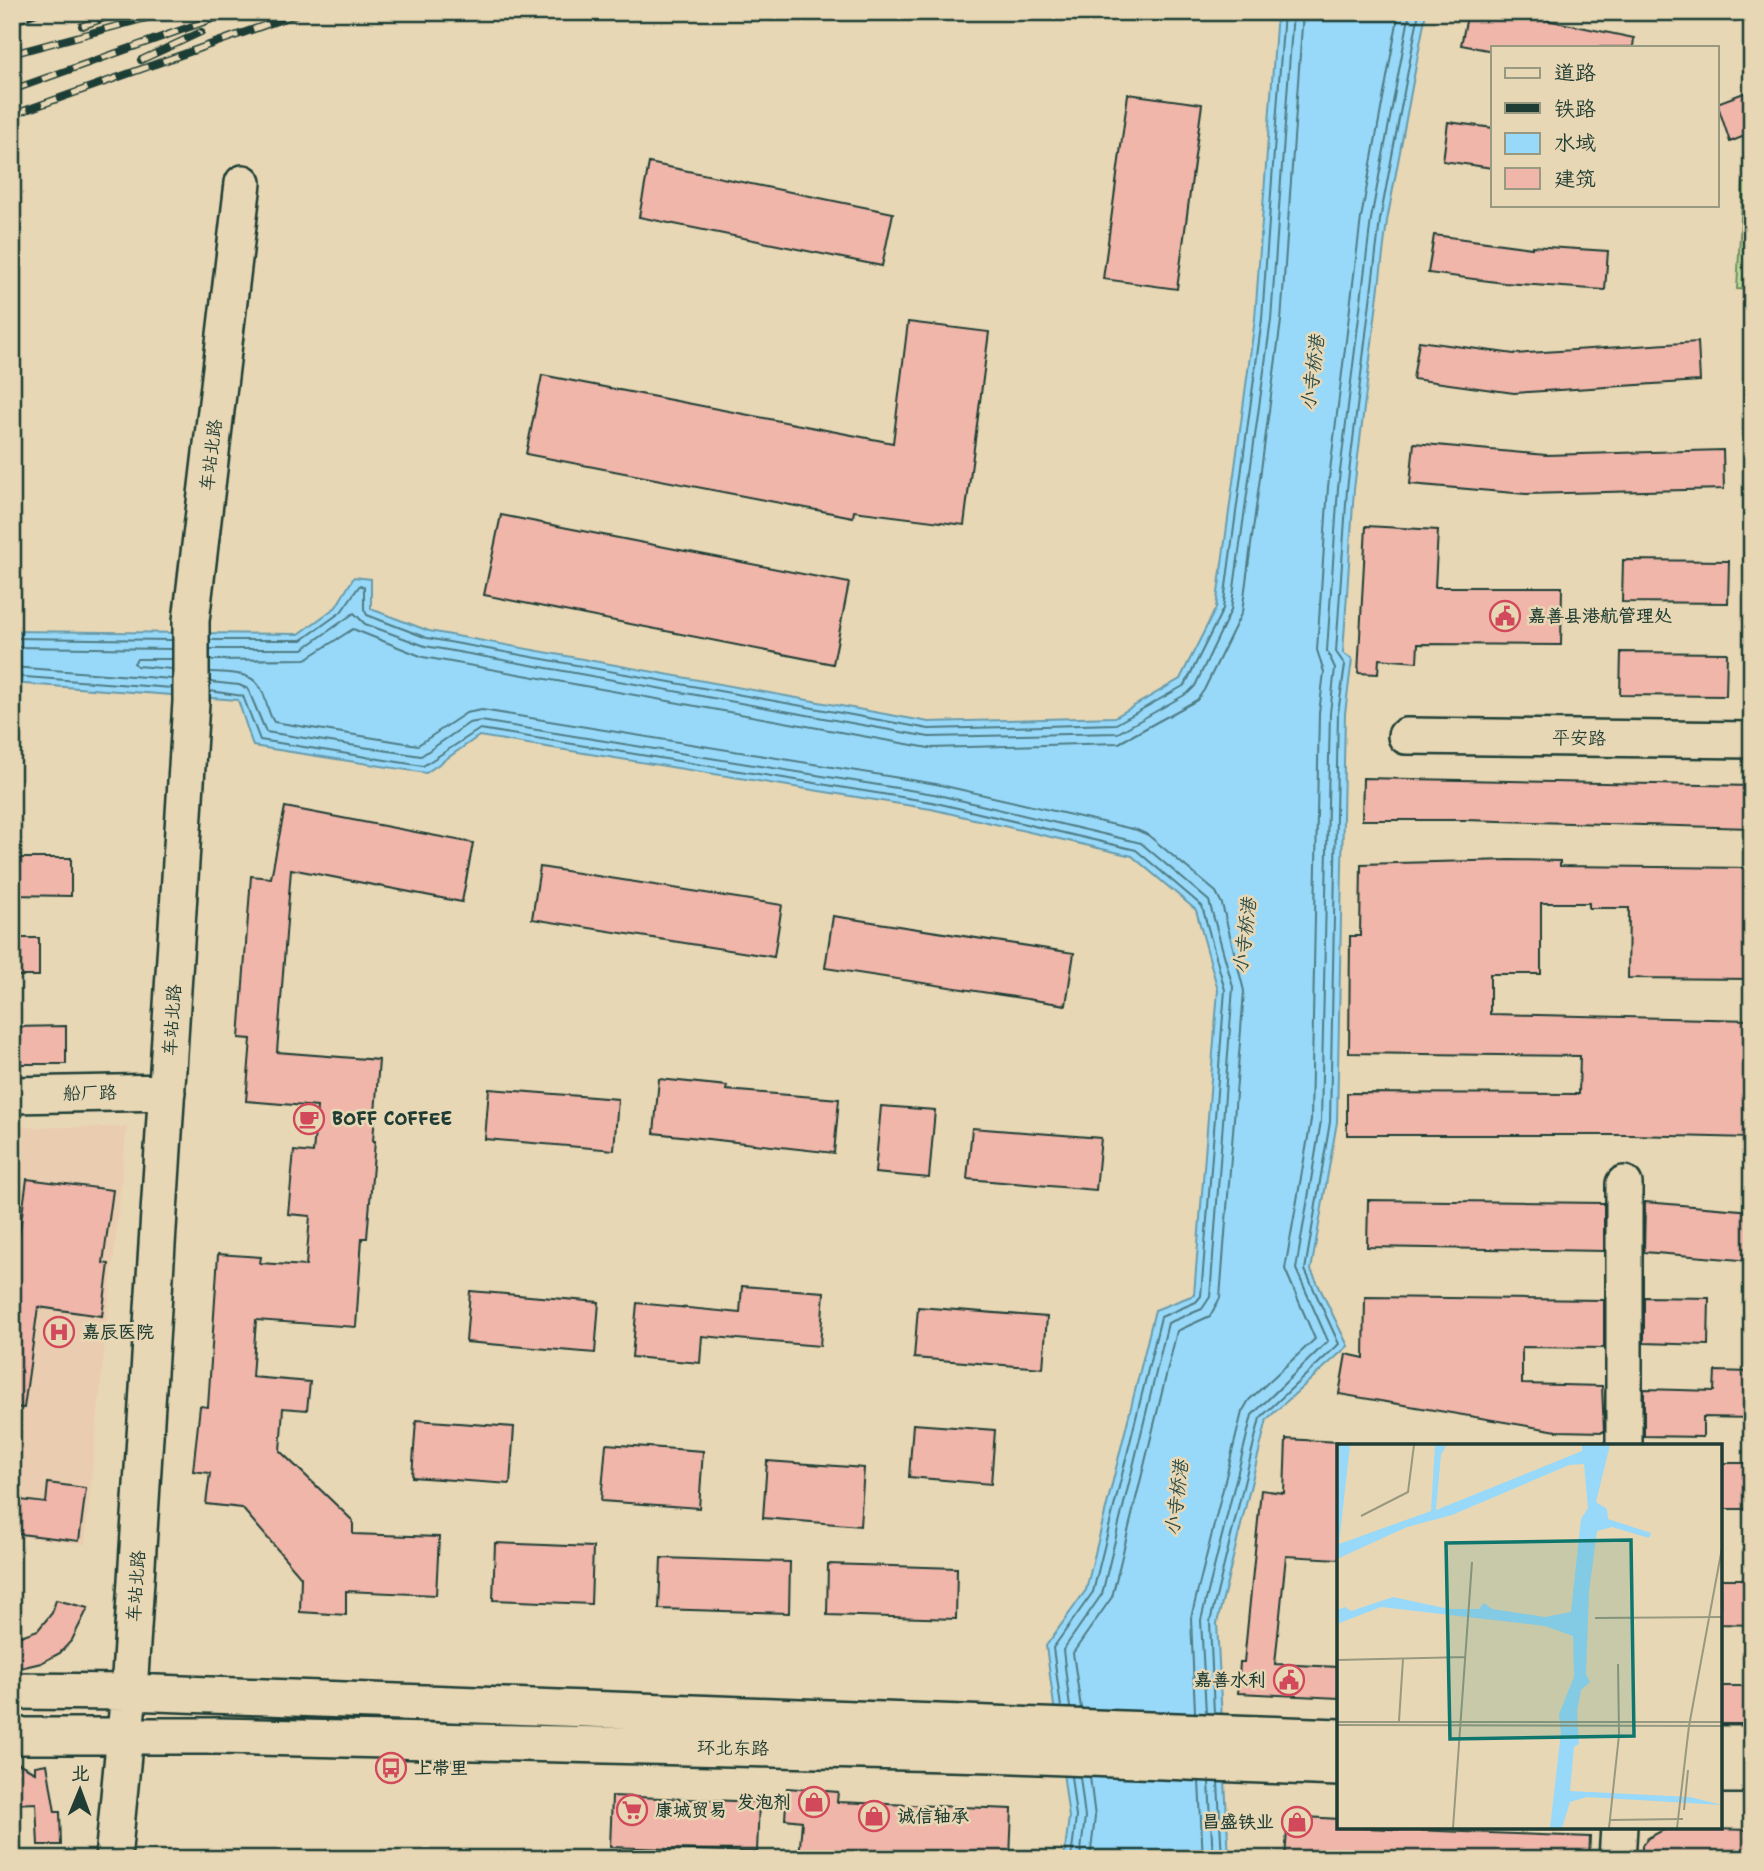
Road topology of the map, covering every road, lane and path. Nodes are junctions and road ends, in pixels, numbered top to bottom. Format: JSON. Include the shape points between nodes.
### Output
{"nodes":[{"id":1,"x":243,"y":183,"type":"dead end"},
{"id":2,"x":1406,"y":736,"type":"dead end"},
{"id":3,"x":1752,"y":740,"type":"edge"},
{"id":4,"x":167,"y":1092,"type":"junction"},
{"id":5,"x":12,"y":1095,"type":"edge"},
{"id":6,"x":1624,"y":1184,"type":"dead end"},
{"id":7,"x":1624,"y":1444,"type":"edge"},
{"id":8,"x":12,"y":1691,"type":"edge"},
{"id":9,"x":130,"y":1692,"type":"junction"},
{"id":10,"x":12,"y":1735,"type":"edge"},
{"id":11,"x":126,"y":1738,"type":"junction"},
{"id":12,"x":993,"y":1738,"type":"junction"},
{"id":13,"x":1337,"y":1738,"type":"edge"},
{"id":14,"x":1722,"y":1744,"type":"edge"},
{"id":15,"x":1752,"y":1744,"type":"edge"},
{"id":16,"x":1290,"y":1752,"type":"junction"},
{"id":17,"x":1337,"y":1767,"type":"edge"},
{"id":18,"x":1722,"y":1775,"type":"edge"},
{"id":19,"x":1752,"y":1775,"type":"edge"},
{"id":20,"x":1619,"y":1829,"type":"edge"},
{"id":21,"x":113,"y":1859,"type":"edge"},
{"id":22,"x":1616,"y":1859,"type":"edge"}],
"edges":[{"from":1,"to":4,"type":"street","name":"车站北路","via":[[191,621],[191,702]]},
{"from":2,"to":3,"type":"street","name":"平安路"},
{"from":4,"to":5,"type":"street","name":"船厂路"},
{"from":4,"to":9,"type":"street","name":"车站北路"},
{"from":6,"to":7,"type":"street"},
{"from":8,"to":9,"type":"street","name":"环北东路"},
{"from":9,"to":11,"type":"street","name":"车站北路"},
{"from":9,"to":12,"type":"street","name":"环北东路"},
{"from":10,"to":11,"type":"street","name":"环北东路"},
{"from":11,"to":12,"type":"street","name":"环北东路"},
{"from":11,"to":21,"type":"street","name":"车站北路"},
{"from":12,"to":16,"type":"street","name":"环北东路"},
{"from":13,"to":16,"type":"street","name":"环北东路"},
{"from":14,"to":15,"type":"street"},
{"from":16,"to":17,"type":"street","name":"环北东路"},
{"from":18,"to":19,"type":"street"},
{"from":20,"to":22,"type":"street"}]}
